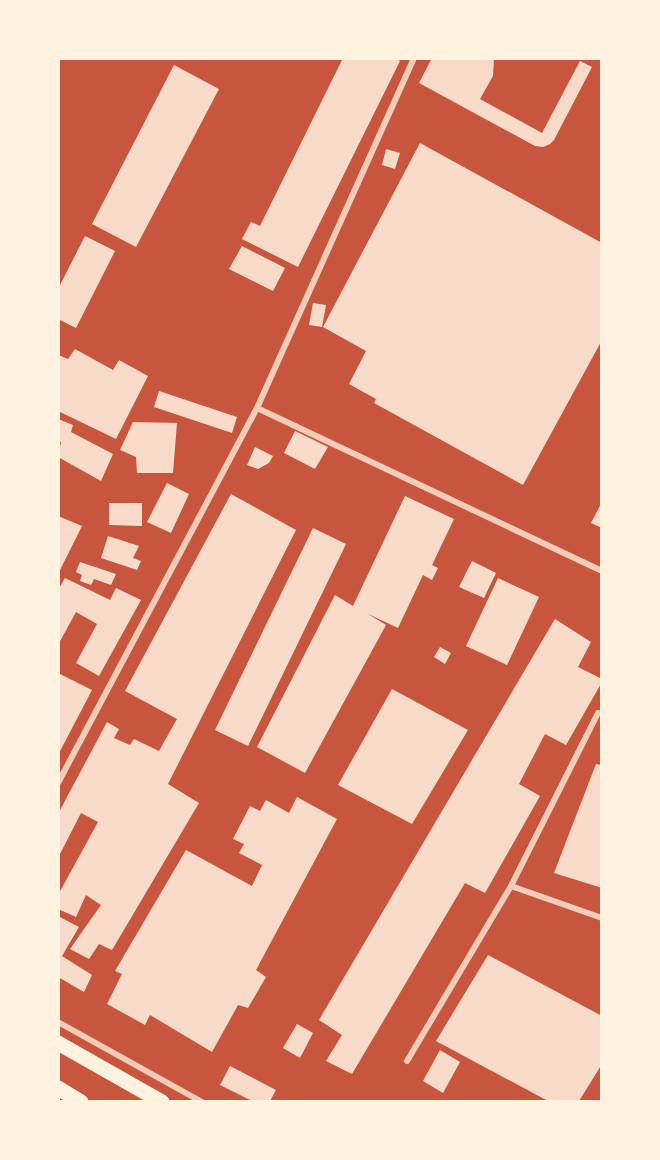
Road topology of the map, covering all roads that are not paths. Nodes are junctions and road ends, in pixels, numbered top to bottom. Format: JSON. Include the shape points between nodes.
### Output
{"nodes":[{"id":1,"x":414,"y":58,"type":"edge"},
{"id":2,"x":257,"y":408,"type":"junction"},
{"id":3,"x":602,"y":571,"type":"edge"},
{"id":4,"x":598,"y":713,"type":"dead end"},
{"id":5,"x":58,"y":783,"type":"edge"},
{"id":6,"x":511,"y":886,"type":"junction"},
{"id":7,"x":602,"y":918,"type":"edge"},
{"id":8,"x":58,"y":1022,"type":"edge"},
{"id":9,"x":58,"y":1043,"type":"edge"},
{"id":10,"x":407,"y":1061,"type":"dead end"},
{"id":11,"x":58,"y":1088,"type":"edge"},
{"id":12,"x":81,"y":1101,"type":"edge"},
{"id":13,"x":162,"y":1101,"type":"edge"},
{"id":14,"x":202,"y":1101,"type":"edge"}],
"edges":[{"from":1,"to":2,"type":"street"},
{"from":2,"to":3,"type":"street"},
{"from":2,"to":5,"type":"street"},
{"from":4,"to":6,"type":"street"},
{"from":6,"to":7,"type":"street"},
{"from":6,"to":10,"type":"street"},
{"from":8,"to":14,"type":"street"},
{"from":9,"to":13,"type":"highway"},
{"from":11,"to":12,"type":"highway"}]}
